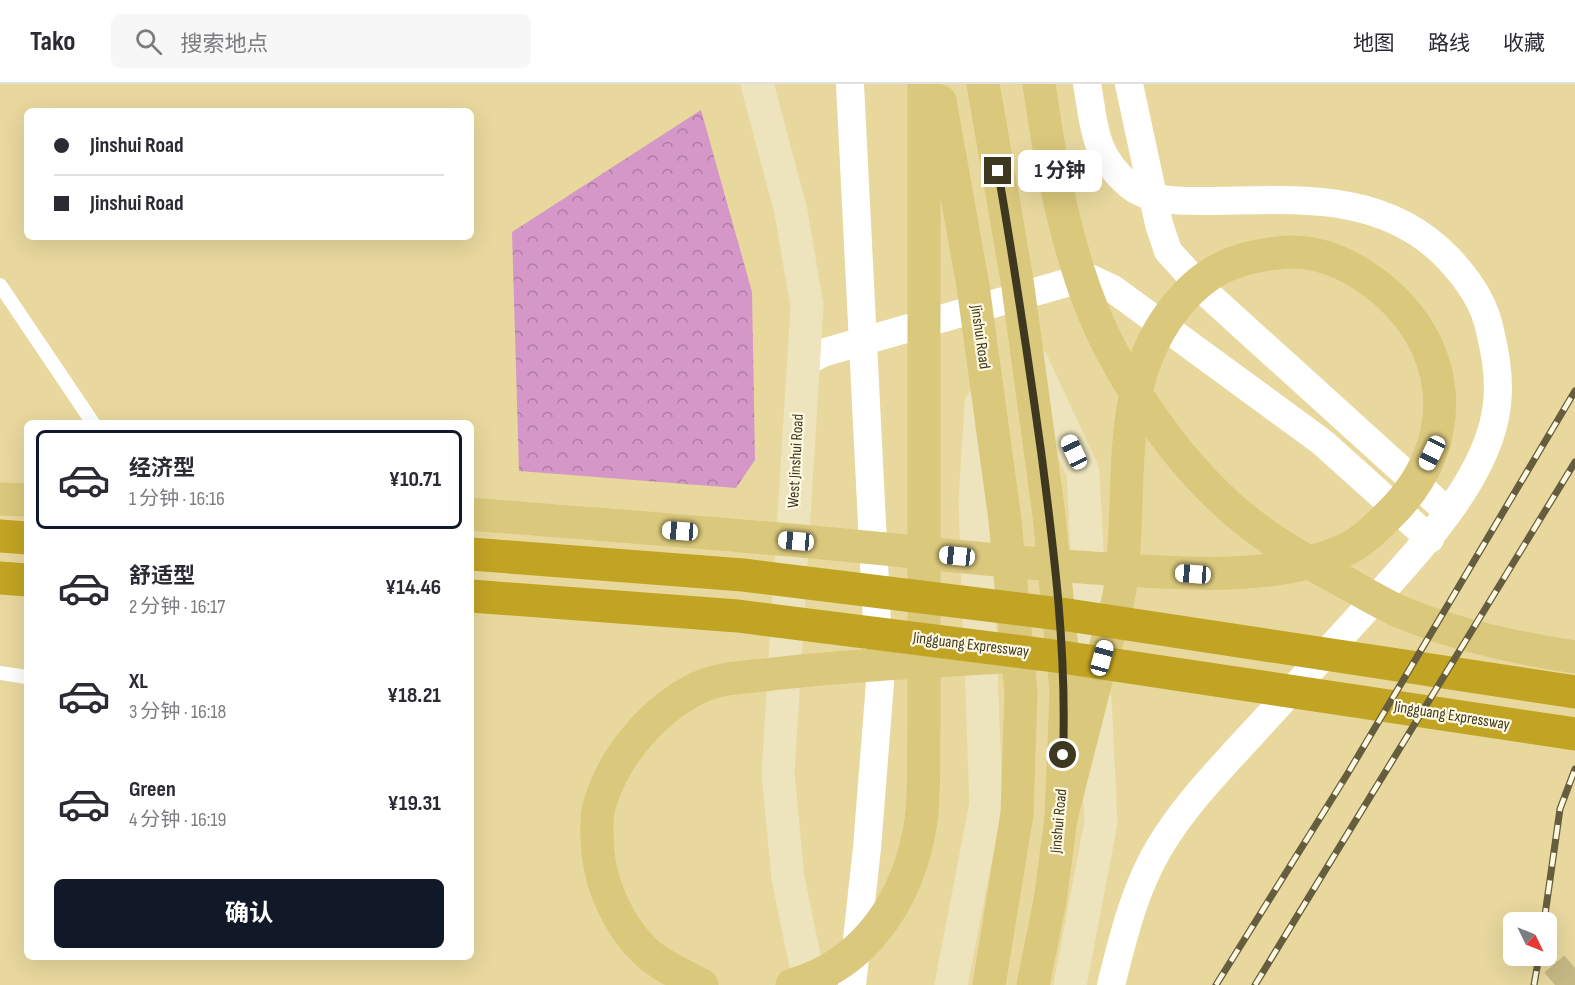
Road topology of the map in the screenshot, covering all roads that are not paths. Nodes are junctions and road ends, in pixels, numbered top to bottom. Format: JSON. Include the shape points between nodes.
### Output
{"nodes":[{"id":1,"x":757,"y":84,"type":"edge"},
{"id":2,"x":850,"y":84,"type":"edge"},
{"id":3,"x":924,"y":84,"type":"edge"},
{"id":4,"x":937,"y":84,"type":"edge"},
{"id":5,"x":983,"y":84,"type":"edge"},
{"id":6,"x":1039,"y":84,"type":"edge"},
{"id":7,"x":1087,"y":84,"type":"edge"},
{"id":8,"x":1129,"y":84,"type":"edge"},
{"id":9,"x":0,"y":285,"type":"edge"},
{"id":10,"x":1027,"y":352,"type":"junction"},
{"id":11,"x":801,"y":365,"type":"junction"},
{"id":12,"x":984,"y":366,"type":"junction"},
{"id":13,"x":91,"y":420,"type":"edge"},
{"id":14,"x":0,"y":499,"type":"edge"},
{"id":15,"x":24,"y":500,"type":"edge"},
{"id":16,"x":1449,"y":512,"type":"junction"},
{"id":17,"x":474,"y":514,"type":"edge"},
{"id":18,"x":0,"y":536,"type":"edge"},
{"id":19,"x":24,"y":538,"type":"edge"},
{"id":20,"x":1430,"y":539,"type":"junction"},
{"id":21,"x":474,"y":554,"type":"edge"},
{"id":22,"x":1121,"y":569,"type":"edge"},
{"id":23,"x":1121,"y":569,"type":"edge"},
{"id":24,"x":1121,"y":569,"type":"edge"},
{"id":25,"x":1121,"y":569,"type":"edge"},
{"id":26,"x":0,"y":578,"type":"edge"},
{"id":27,"x":24,"y":580,"type":"edge"},
{"id":28,"x":474,"y":596,"type":"edge"},
{"id":29,"x":1041,"y":654,"type":"junction"},
{"id":30,"x":1575,"y":657,"type":"edge"},
{"id":31,"x":0,"y":673,"type":"edge"},
{"id":32,"x":24,"y":677,"type":"edge"},
{"id":33,"x":1575,"y":692,"type":"edge"},
{"id":34,"x":1575,"y":734,"type":"edge"},
{"id":35,"x":1061,"y":818,"type":"junction"},
{"id":36,"x":702,"y":985,"type":"edge"},
{"id":37,"x":792,"y":985,"type":"edge"},
{"id":38,"x":810,"y":985,"type":"edge"},
{"id":39,"x":852,"y":985,"type":"edge"},
{"id":40,"x":951,"y":985,"type":"edge"},
{"id":41,"x":989,"y":985,"type":"edge"},
{"id":42,"x":1033,"y":985,"type":"edge"},
{"id":43,"x":1071,"y":985,"type":"edge"},
{"id":44,"x":1112,"y":985,"type":"edge"}],
"edges":[{"from":1,"to":11,"type":"street","name":"West Jinshui Road","via":[[790,212],[807,306]]},
{"from":2,"to":39,"type":"street","via":[[880,683]]},
{"from":3,"to":37,"type":"main road","via":[[921,821],[908,873],[893,908],[867,941],[835,966]]},
{"from":4,"to":12,"type":"main road","name":"Jinshui Road"},
{"from":5,"to":10,"type":"main road","name":"Jinshui Road"},
{"from":6,"to":30,"type":"main road","via":[[1048,150],[1067,231],[1106,340],[1141,401],[1210,488],[1290,552],[1396,610],[1455,630]]},
{"from":7,"to":16,"type":"street","via":[[1099,148],[1131,187],[1160,198],[1185,201],[1309,200],[1379,211],[1431,241],[1466,277],[1489,323],[1497,361],[1497,405],[1487,440]]},
{"from":8,"to":16,"type":"street","via":[[1168,251],[1203,290]]},
{"from":9,"to":13,"type":"lane"},
{"from":10,"to":35,"type":"main road","name":"Jinshui Road","via":[[1049,515],[1066,692]]},
{"from":10,"to":43,"type":"street","via":[[1083,472],[1101,822]]},
{"from":11,"to":20,"type":"street","via":[[822,353],[1087,278],[1113,289],[1322,442]]},
{"from":11,"to":38,"type":"street","name":"West Jinshui Road","via":[[778,774],[788,878]]},
{"from":12,"to":40,"type":"street","via":[[975,502],[986,804]]},
{"from":12,"to":41,"type":"main road","name":"Jinshui Road","via":[[1005,520],[1021,693],[1017,814]]},
{"from":14,"to":15,"type":"main road"},
{"from":16,"to":20,"type":"street"},
{"from":17,"to":25,"type":"main road"},
{"from":18,"to":19,"type":"highway"},
{"from":20,"to":44,"type":"street","via":[[1194,797],[1158,849],[1140,889],[1127,920]]},
{"from":21,"to":33,"type":"highway","via":[[766,578],[1068,615]]},
{"from":22,"to":35,"type":"main road","via":[[1120,590]]},
{"from":23,"to":24,"type":"main road","via":[[1132,405],[1144,359],[1157,331],[1182,298],[1214,269],[1253,255],[1306,251],[1353,268],[1388,293],[1414,321],[1434,356],[1439,385],[1439,420],[1432,453],[1417,485],[1396,509],[1346,550],[1313,561],[1245,572],[1193,574]]},
{"from":26,"to":27,"type":"highway"},
{"from":28,"to":29,"type":"highway","name":"Jingguang Expressway","via":[[738,616]]},
{"from":29,"to":34,"type":"highway","name":"Jingguang Expressway"},
{"from":29,"to":36,"type":"main road","via":[[729,679],[698,688],[662,711],[634,740],[599,804],[596,835],[600,867],[611,900],[647,953]]},
{"from":31,"to":32,"type":"lane"},
{"from":35,"to":42,"type":"main road","name":"Jinshui Road"}]}
